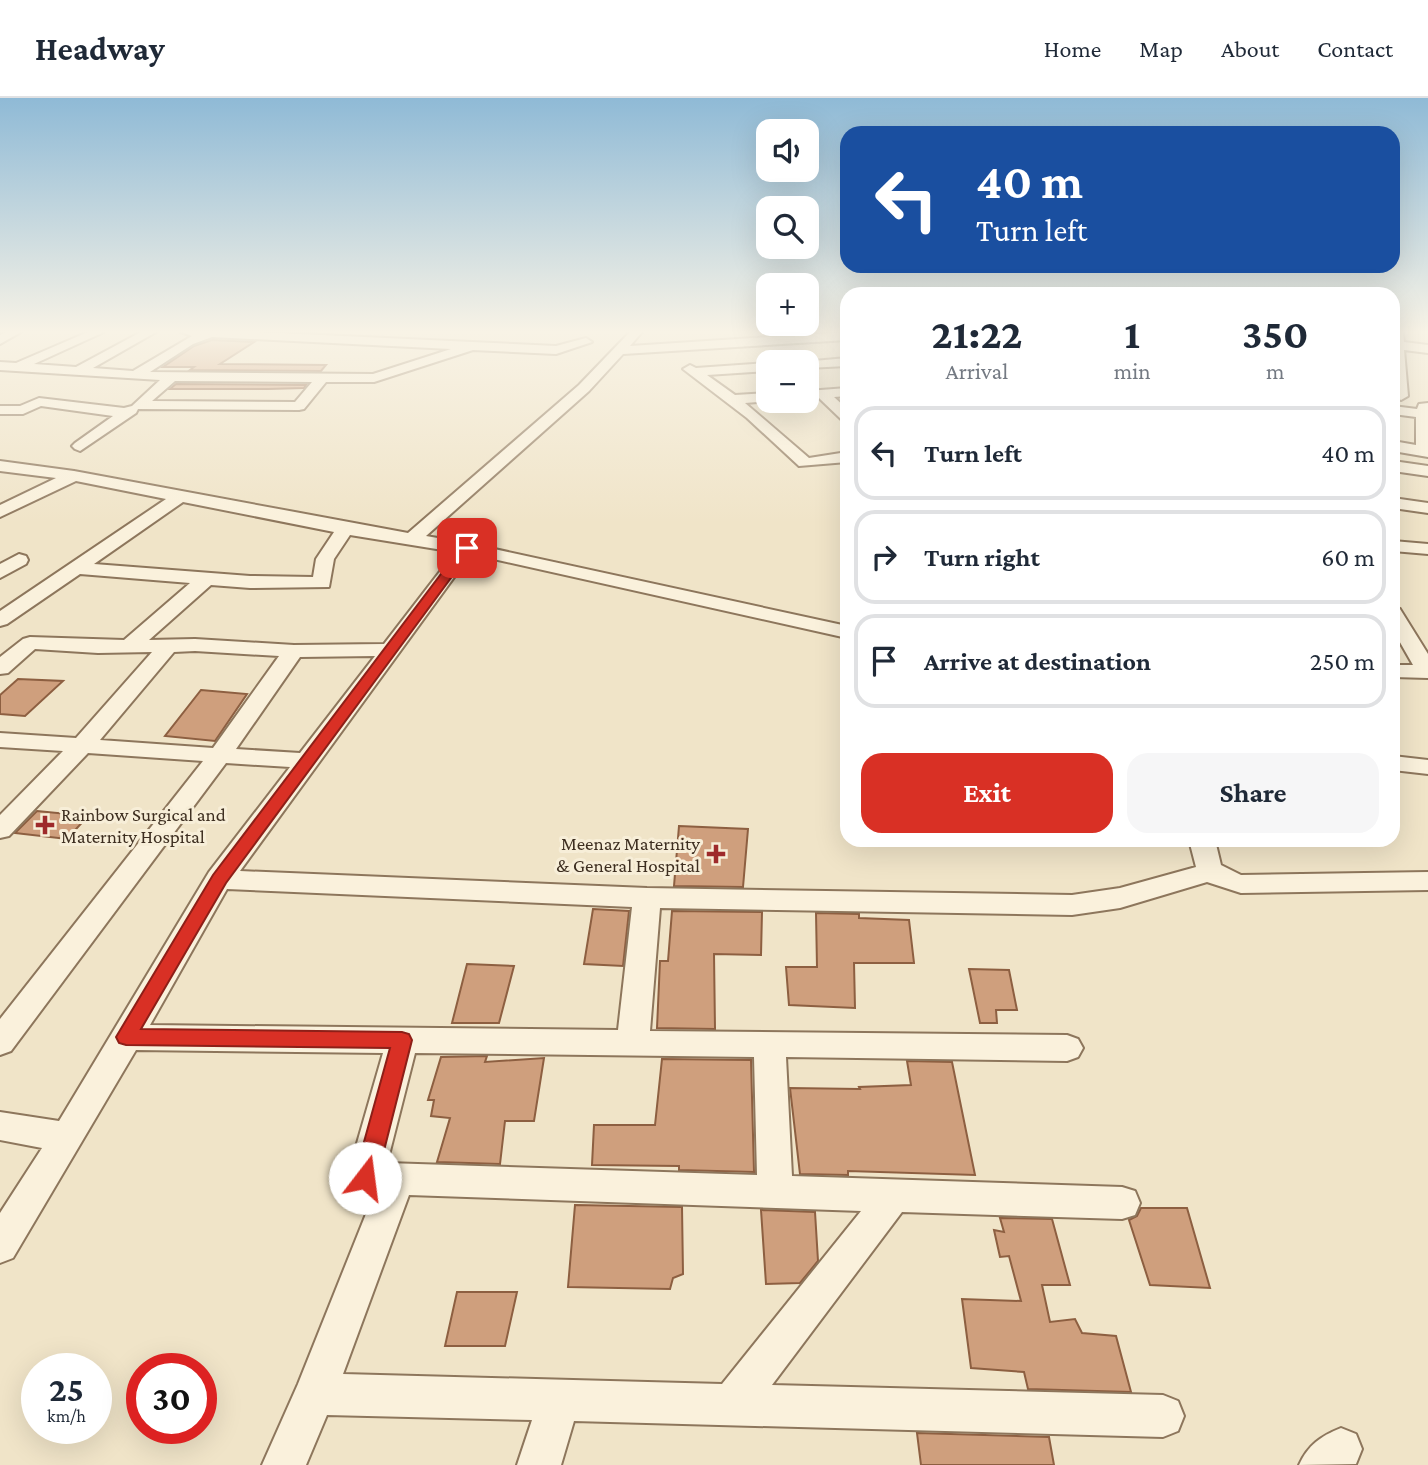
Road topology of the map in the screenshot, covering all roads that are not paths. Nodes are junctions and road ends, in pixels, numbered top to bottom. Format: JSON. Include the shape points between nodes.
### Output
{"nodes":[{"id":1,"x":22,"y":396,"type":"edge"},
{"id":2,"x":149,"y":396,"type":"edge"},
{"id":3,"x":307,"y":396,"type":"edge"},
{"id":4,"x":574,"y":396,"type":"edge"},
{"id":5,"x":729,"y":396,"type":"edge"},
{"id":6,"x":825,"y":396,"type":"edge"},
{"id":7,"x":1400,"y":396,"type":"edge"},
{"id":8,"x":756,"y":398,"type":"edge"},
{"id":9,"x":734,"y":399,"type":"junction"},
{"id":10,"x":0,"y":409,"type":"edge"},
{"id":11,"x":1425,"y":409,"type":"edge"},
{"id":12,"x":132,"y":410,"type":"junction"},
{"id":13,"x":840,"y":410,"type":"edge"},
{"id":14,"x":1400,"y":410,"type":"edge"},
{"id":15,"x":80,"y":446,"type":"dead end"},
{"id":16,"x":1400,"y":447,"type":"edge"},
{"id":17,"x":1428,"y":450,"type":"edge"},
{"id":18,"x":840,"y":458,"type":"edge"},
{"id":19,"x":0,"y":466,"type":"edge"},
{"id":20,"x":1400,"y":468,"type":"edge"},
{"id":21,"x":1428,"y":471,"type":"edge"},
{"id":22,"x":74,"y":476,"type":"junction"},
{"id":23,"x":0,"y":492,"type":"edge"},
{"id":24,"x":37,"y":493,"type":"junction"},
{"id":25,"x":180,"y":497,"type":"junction"},
{"id":26,"x":1400,"y":504,"type":"edge"},
{"id":27,"x":1428,"y":508,"type":"edge"},
{"id":28,"x":0,"y":512,"type":"edge"},
{"id":29,"x":345,"y":529,"type":"junction"},
{"id":30,"x":412,"y":539,"type":"junction"},
{"id":31,"x":1400,"y":547,"type":"edge"},
{"id":32,"x":467,"y":548,"type":"junction"},
{"id":33,"x":1428,"y":549,"type":"edge"},
{"id":34,"x":19,"y":560,"type":"dead end"},
{"id":35,"x":75,"y":568,"type":"junction"},
{"id":36,"x":0,"y":572,"type":"edge"},
{"id":37,"x":206,"y":579,"type":"junction"},
{"id":38,"x":0,"y":620,"type":"edge"},
{"id":39,"x":1400,"y":624,"type":"edge"},
{"id":40,"x":840,"y":630,"type":"edge"},
{"id":41,"x":169,"y":645,"type":"junction"},
{"id":42,"x":129,"y":646,"type":"junction"},
{"id":43,"x":389,"y":650,"type":"junction"},
{"id":44,"x":295,"y":651,"type":"junction"},
{"id":45,"x":0,"y":668,"type":"edge"},
{"id":46,"x":1400,"y":671,"type":"edge"},
{"id":47,"x":1428,"y":672,"type":"edge"},
{"id":48,"x":0,"y":740,"type":"edge"},
{"id":49,"x":82,"y":746,"type":"junction"},
{"id":50,"x":220,"y":755,"type":"junction"},
{"id":51,"x":305,"y":761,"type":"junction"},
{"id":52,"x":1400,"y":764,"type":"edge"},
{"id":53,"x":1428,"y":767,"type":"edge"},
{"id":54,"x":0,"y":830,"type":"edge"},
{"id":55,"x":1203,"y":847,"type":"edge"},
{"id":56,"x":1211,"y":872,"type":"junction"},
{"id":57,"x":219,"y":879,"type":"junction"},
{"id":58,"x":1428,"y":881,"type":"edge"},
{"id":59,"x":647,"y":898,"type":"junction"},
{"id":60,"x":126,"y":1037,"type":"junction"},
{"id":61,"x":402,"y":1040,"type":"junction"},
{"id":62,"x":0,"y":1042,"type":"edge"},
{"id":63,"x":633,"y":1042,"type":"junction"},
{"id":64,"x":769,"y":1043,"type":"junction"},
{"id":65,"x":1067,"y":1048,"type":"dead end"},
{"id":66,"x":0,"y":1126,"type":"edge"},
{"id":67,"x":68,"y":1137,"type":"junction"},
{"id":68,"x":398,"y":1178,"type":"junction"},
{"id":69,"x":775,"y":1191,"type":"junction"},
{"id":70,"x":1122,"y":1203,"type":"dead end"},
{"id":71,"x":887,"y":1206,"type":"dead end"},
{"id":72,"x":0,"y":1246,"type":"edge"},
{"id":73,"x":315,"y":1394,"type":"junction"},
{"id":74,"x":560,"y":1400,"type":"junction"},
{"id":75,"x":731,"y":1405,"type":"junction"},
{"id":76,"x":1163,"y":1416,"type":"dead end"},
{"id":77,"x":284,"y":1465,"type":"edge"},
{"id":78,"x":539,"y":1465,"type":"edge"}],
"edges":[{"from":1,"to":10,"type":"street"},
{"from":2,"to":12,"type":"street"},
{"from":3,"to":12,"type":"street","via":[[299,406]]},
{"from":4,"to":30,"type":"street"},
{"from":5,"to":9,"type":"street"},
{"from":6,"to":13,"type":"street"},
{"from":7,"to":11,"type":"street","via":[[1422,399]]},
{"from":8,"to":9,"type":"street"},
{"from":9,"to":18,"type":"street","via":[[805,463]]},
{"from":10,"to":12,"type":"street","via":[[23,410],[39,402]]},
{"from":11,"to":14,"type":"street"},
{"from":11,"to":17,"type":"street","via":[[1422,443]]},
{"from":12,"to":15,"type":"street"},
{"from":16,"to":17,"type":"street"},
{"from":19,"to":22,"type":"street"},
{"from":20,"to":21,"type":"street"},
{"from":22,"to":24,"type":"street"},
{"from":22,"to":25,"type":"street"},
{"from":23,"to":24,"type":"street"},
{"from":24,"to":28,"type":"street"},
{"from":25,"to":29,"type":"street"},
{"from":25,"to":35,"type":"street"},
{"from":26,"to":27,"type":"street"},
{"from":29,"to":30,"type":"street"},
{"from":29,"to":37,"type":"street","via":[[325,559],[322,583]]},
{"from":30,"to":32,"type":"street"},
{"from":31,"to":33,"type":"street"},
{"from":32,"to":40,"type":"street"},
{"from":32,"to":43,"type":"street"},
{"from":34,"to":36,"type":"street"},
{"from":35,"to":37,"type":"street"},
{"from":35,"to":38,"type":"street"},
{"from":37,"to":42,"type":"street"},
{"from":39,"to":47,"type":"street"},
{"from":41,"to":42,"type":"street"},
{"from":41,"to":44,"type":"street"},
{"from":41,"to":49,"type":"street"},
{"from":42,"to":45,"type":"street","via":[[30,643]]},
{"from":43,"to":44,"type":"street"},
{"from":43,"to":51,"type":"street"},
{"from":44,"to":50,"type":"street"},
{"from":46,"to":47,"type":"street"},
{"from":48,"to":49,"type":"street"},
{"from":49,"to":50,"type":"street"},
{"from":49,"to":54,"type":"street"},
{"from":50,"to":51,"type":"street"},
{"from":50,"to":62,"type":"street"},
{"from":51,"to":57,"type":"street"},
{"from":52,"to":53,"type":"street"},
{"from":55,"to":56,"type":"street"},
{"from":56,"to":58,"type":"street","via":[[1241,884]]},
{"from":56,"to":59,"type":"street","via":[[1120,898],[1072,905]]},
{"from":57,"to":59,"type":"street"},
{"from":57,"to":60,"type":"street"},
{"from":59,"to":63,"type":"street"},
{"from":60,"to":61,"type":"street"},
{"from":60,"to":67,"type":"street"},
{"from":61,"to":63,"type":"street"},
{"from":61,"to":68,"type":"street","via":[[365,1178]]},
{"from":63,"to":64,"type":"street"},
{"from":64,"to":65,"type":"street"},
{"from":64,"to":69,"type":"street"},
{"from":66,"to":67,"type":"street"},
{"from":67,"to":72,"type":"street"},
{"from":68,"to":69,"type":"street"},
{"from":68,"to":73,"type":"street"},
{"from":69,"to":70,"type":"street"},
{"from":71,"to":75,"type":"street"},
{"from":73,"to":74,"type":"street"},
{"from":73,"to":77,"type":"street"},
{"from":74,"to":75,"type":"street"},
{"from":74,"to":78,"type":"street"},
{"from":75,"to":76,"type":"street"}]}
